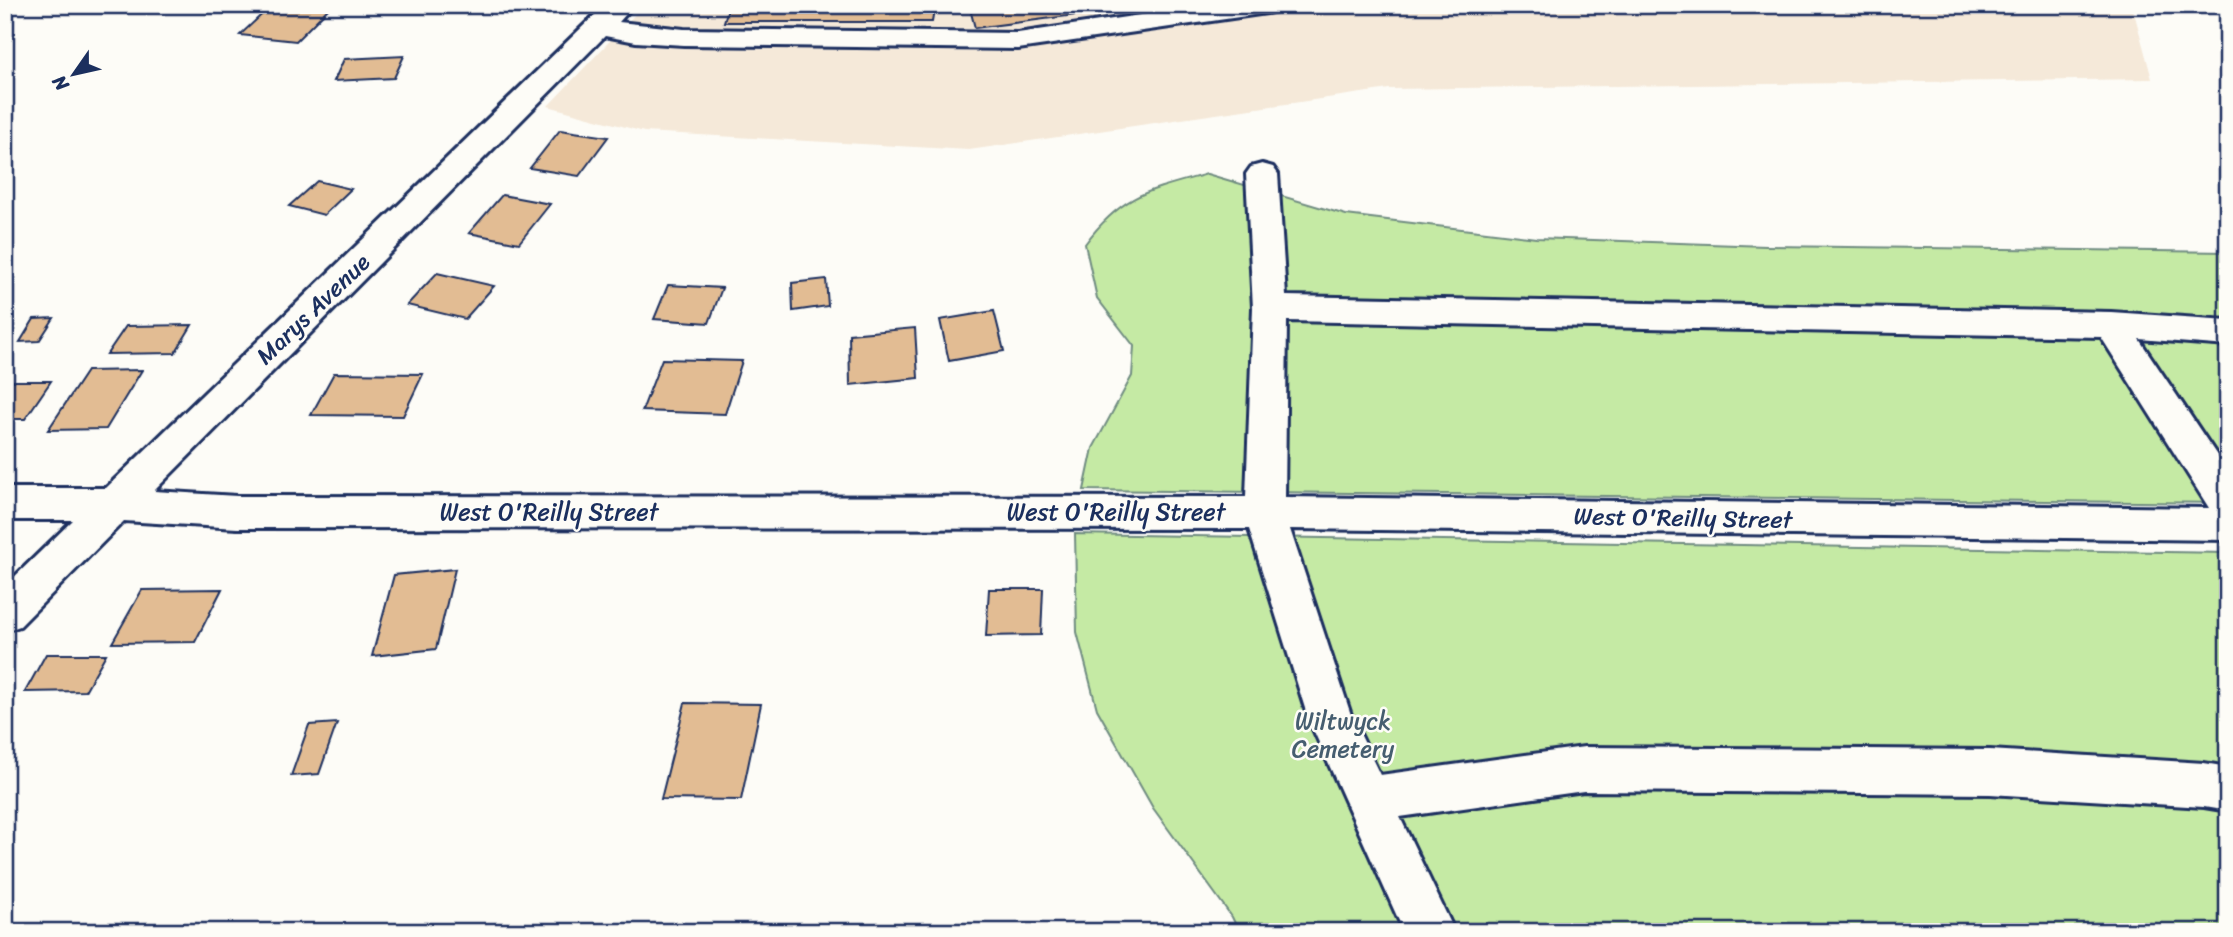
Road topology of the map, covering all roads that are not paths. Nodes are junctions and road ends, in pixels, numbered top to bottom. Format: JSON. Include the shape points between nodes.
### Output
{"nodes":[{"id":1,"x":1267,"y":5,"type":"edge"},
{"id":2,"x":610,"y":16,"type":"edge"},
{"id":3,"x":1262,"y":174,"type":"dead end"},
{"id":4,"x":1270,"y":308,"type":"junction"},
{"id":5,"x":2111,"y":326,"type":"junction"},
{"id":6,"x":2228,"y":333,"type":"edge"},
{"id":7,"x":2228,"y":503,"type":"edge"},
{"id":8,"x":5,"y":504,"type":"edge"},
{"id":9,"x":114,"y":504,"type":"junction"},
{"id":10,"x":1265,"y":513,"type":"junction"},
{"id":11,"x":2228,"y":524,"type":"edge"},
{"id":12,"x":5,"y":613,"type":"edge"},
{"id":13,"x":2228,"y":789,"type":"edge"},
{"id":14,"x":1369,"y":799,"type":"junction"},
{"id":15,"x":1430,"y":932,"type":"edge"}],
"edges":[{"from":1,"to":2,"type":"street","via":[[1017,41],[684,37],[636,34]]},
{"from":2,"to":9,"type":"street","name":"Marys Avenue"},
{"from":3,"to":4,"type":"street"},
{"from":4,"to":5,"type":"street"},
{"from":4,"to":10,"type":"street"},
{"from":5,"to":6,"type":"street"},
{"from":5,"to":7,"type":"street"},
{"from":8,"to":9,"type":"street","name":"West O'Reilly Street"},
{"from":9,"to":10,"type":"street","name":"West O'Reilly Street","via":[[237,512]]},
{"from":9,"to":12,"type":"street","name":"Marys Avenue"},
{"from":10,"to":11,"type":"street","name":"West O'Reilly Street"},
{"from":10,"to":14,"type":"street","via":[[1330,718]]},
{"from":13,"to":14,"type":"street","via":[[1990,772],[1584,769]]},
{"from":14,"to":15,"type":"street"}]}
